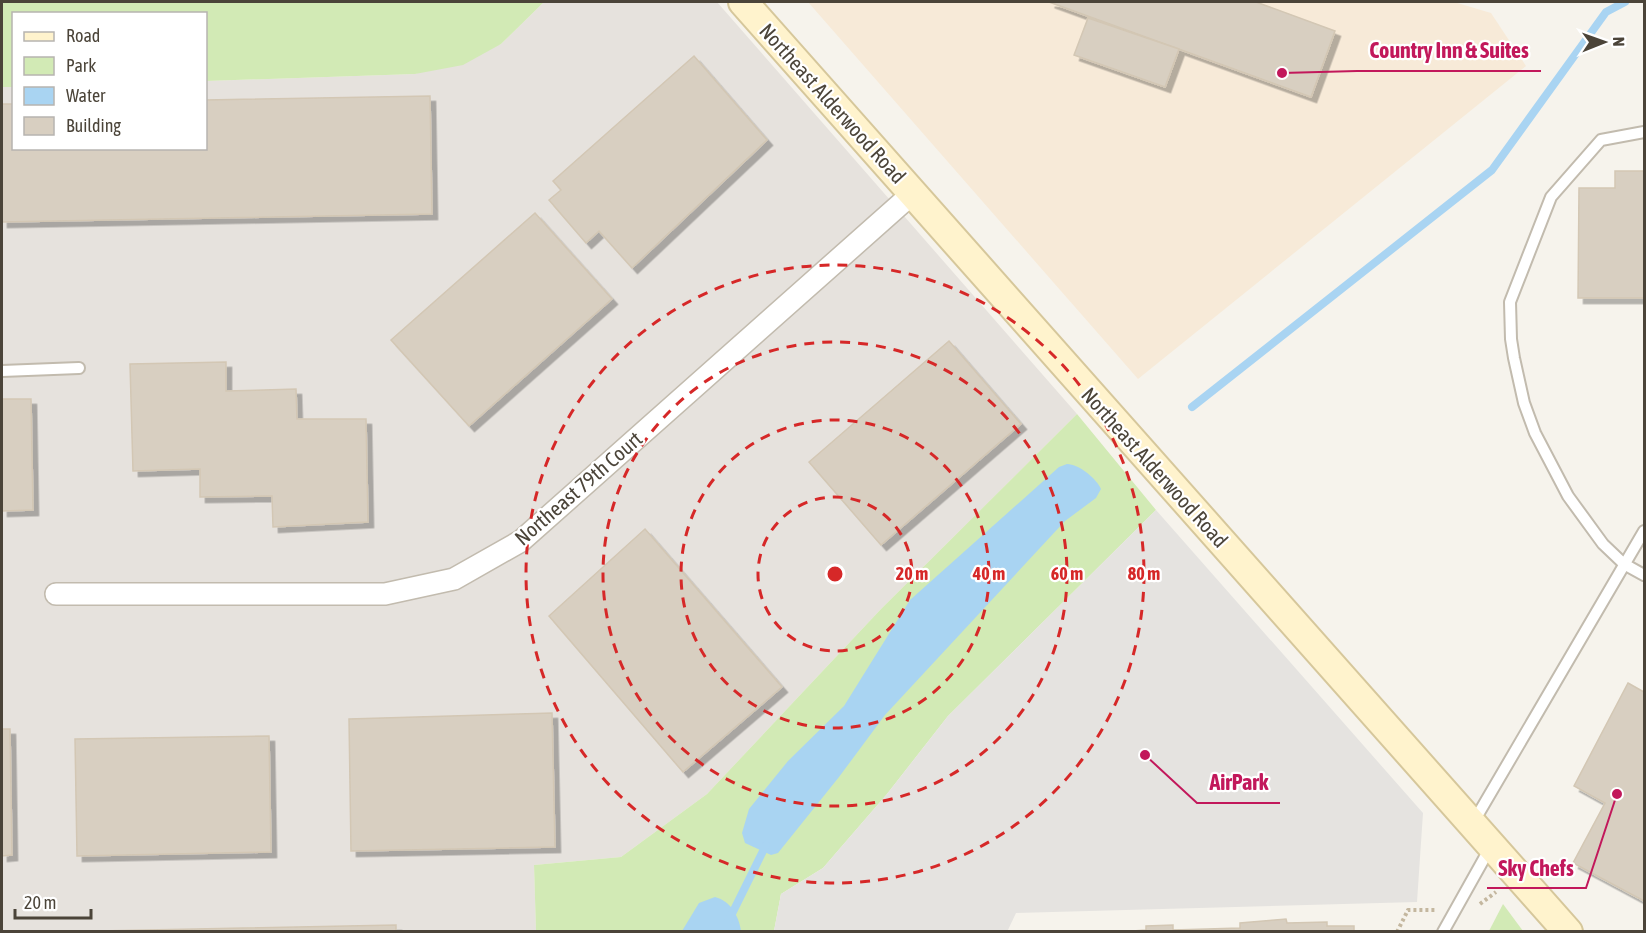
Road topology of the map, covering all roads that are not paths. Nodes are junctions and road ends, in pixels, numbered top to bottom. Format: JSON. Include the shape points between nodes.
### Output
{"nodes":[{"id":1,"x":742,"y":2,"type":"edge"},
{"id":2,"x":1644,"y":132,"type":"edge"},
{"id":3,"x":913,"y":193,"type":"junction"},
{"id":4,"x":79,"y":368,"type":"dead end"},
{"id":5,"x":2,"y":371,"type":"edge"},
{"id":6,"x":1644,"y":531,"type":"edge"},
{"id":7,"x":1624,"y":564,"type":"junction"},
{"id":8,"x":1644,"y":575,"type":"edge"},
{"id":9,"x":56,"y":594,"type":"dead end"},
{"id":10,"x":1473,"y":824,"type":"junction"},
{"id":11,"x":1492,"y":845,"type":"junction"},
{"id":12,"x":1443,"y":932,"type":"edge"},
{"id":13,"x":1568,"y":932,"type":"edge"}],
"edges":[{"from":1,"to":3,"type":"main road","name":"Northeast Alderwood Road"},
{"from":2,"to":7,"type":"lane","via":[[1601,140],[1551,197],[1510,302],[1514,358],[1535,433],[1568,496],[1603,544]]},
{"from":3,"to":9,"type":"street","name":"Northeast 79th Court","via":[[520,541],[454,579],[385,594]]},
{"from":3,"to":10,"type":"main road","name":"Northeast Alderwood Road"},
{"from":4,"to":5,"type":"lane"},
{"from":6,"to":7,"type":"lane"},
{"from":7,"to":8,"type":"lane"},
{"from":7,"to":10,"type":"lane"},
{"from":10,"to":11,"type":"main road","name":"Northeast Alderwood Road"},
{"from":11,"to":12,"type":"lane"},
{"from":11,"to":13,"type":"main road","name":"Northeast Alderwood Road"}]}
